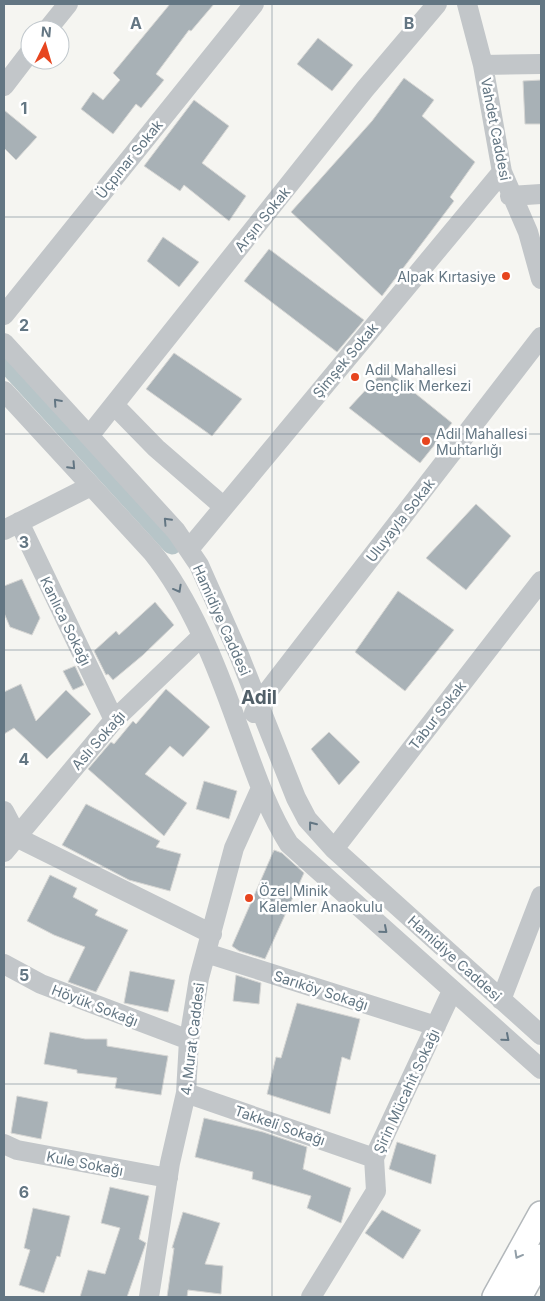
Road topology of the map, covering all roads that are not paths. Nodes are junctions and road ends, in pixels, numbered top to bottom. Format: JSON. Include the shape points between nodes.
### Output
{"nodes":[{"id":1,"x":68,"y":4,"type":"edge"},
{"id":2,"x":254,"y":4,"type":"edge"},
{"id":3,"x":437,"y":4,"type":"edge"},
{"id":4,"x":467,"y":4,"type":"edge"},
{"id":5,"x":55,"y":20,"type":"edge"},
{"id":6,"x":541,"y":64,"type":"edge"},
{"id":7,"x":20,"y":65,"type":"edge"},
{"id":8,"x":483,"y":65,"type":"junction"},
{"id":9,"x":4,"y":86,"type":"edge"},
{"id":10,"x":502,"y":172,"type":"junction"},
{"id":11,"x":541,"y":194,"type":"edge"},
{"id":12,"x":510,"y":196,"type":"junction"},
{"id":13,"x":541,"y":279,"type":"edge"},
{"id":14,"x":4,"y":314,"type":"edge"},
{"id":15,"x":541,"y":337,"type":"edge"},
{"id":16,"x":4,"y":343,"type":"edge"},
{"id":17,"x":4,"y":391,"type":"edge"},
{"id":18,"x":114,"y":405,"type":"junction"},
{"id":19,"x":89,"y":436,"type":"junction"},
{"id":20,"x":91,"y":486,"type":"junction"},
{"id":21,"x":224,"y":507,"type":"junction"},
{"id":22,"x":11,"y":526,"type":"edge"},
{"id":23,"x":189,"y":549,"type":"junction"},
{"id":24,"x":541,"y":581,"type":"edge"},
{"id":25,"x":201,"y":637,"type":"junction"},
{"id":26,"x":258,"y":704,"type":"junction"},
{"id":27,"x":114,"y":720,"type":"junction"},
{"id":28,"x":244,"y":740,"type":"junction"},
{"id":29,"x":261,"y":788,"type":"junction"},
{"id":30,"x":4,"y":811,"type":"edge"},
{"id":31,"x":11,"y":845,"type":"edge"},
{"id":32,"x":334,"y":849,"type":"junction"},
{"id":33,"x":541,"y":896,"type":"edge"},
{"id":34,"x":212,"y":934,"type":"junction"},
{"id":35,"x":206,"y":954,"type":"junction"},
{"id":36,"x":4,"y":964,"type":"edge"},
{"id":37,"x":452,"y":991,"type":"junction"},
{"id":38,"x":501,"y":1000,"type":"junction"},
{"id":39,"x":436,"y":1026,"type":"junction"},
{"id":40,"x":541,"y":1034,"type":"edge"},
{"id":41,"x":189,"y":1040,"type":"junction"},
{"id":42,"x":541,"y":1069,"type":"edge"},
{"id":43,"x":186,"y":1093,"type":"junction"},
{"id":44,"x":4,"y":1144,"type":"edge"},
{"id":45,"x":374,"y":1158,"type":"junction"},
{"id":46,"x":168,"y":1178,"type":"junction"},
{"id":47,"x":541,"y":1214,"type":"edge"},
{"id":48,"x":541,"y":1258,"type":"edge"},
{"id":49,"x":508,"y":1295,"type":"edge"},
{"id":50,"x":149,"y":1297,"type":"edge"},
{"id":51,"x":311,"y":1297,"type":"edge"}],
"edges":[{"from":1,"to":5,"type":"street"},
{"from":2,"to":14,"type":"street","name":"Üçpınar Sokak"},
{"from":3,"to":18,"type":"street","name":"Arşın Sokak","via":[[353,104]]},
{"from":4,"to":8,"type":"street","name":"Vahdet Caddesi"},
{"from":6,"to":8,"type":"street"},
{"from":7,"to":9,"type":"street"},
{"from":8,"to":10,"type":"street","name":"Vahdet Caddesi"},
{"from":10,"to":12,"type":"street","name":"Vahdet Caddesi"},
{"from":10,"to":21,"type":"street","name":"Şimşek Sokak"},
{"from":11,"to":12,"type":"street"},
{"from":12,"to":13,"type":"street","name":"Vahdet Caddesi","via":[[528,232]]},
{"from":15,"to":26,"type":"street","name":"Uluyayla Sokak"},
{"from":19,"to":16,"type":"street","name":"Hamidiye Caddesi","one_way":true},
{"from":17,"to":20,"type":"street","name":"Hamidiye Caddesi","one_way":true},
{"from":18,"to":19,"type":"street","name":"Arşın Sokak"},
{"from":18,"to":21,"type":"street","via":[[156,448]]},
{"from":23,"to":19,"type":"street","name":"Hamidiye Caddesi","one_way":true},
{"from":20,"to":22,"type":"street"},
{"from":20,"to":25,"type":"street","name":"Hamidiye Caddesi","one_way":true,"via":[[168,572]]},
{"from":21,"to":23,"type":"street","name":"Şimşek Sokak"},
{"from":22,"to":27,"type":"street","name":"Kanlıca Sokağı"},
{"from":23,"to":26,"type":"street","name":"Hamidiye Caddesi","via":[[199,565]]},
{"from":24,"to":32,"type":"street","name":"Tabur Sokak"},
{"from":25,"to":27,"type":"street","name":"Aslı Sokağı"},
{"from":25,"to":28,"type":"street","name":"Hamidiye Caddesi"},
{"from":26,"to":28,"type":"street","name":"Uluyayla Sokak"},
{"from":32,"to":26,"type":"street","name":"Hamidiye Caddesi","one_way":true,"via":[[307,819]]},
{"from":27,"to":31,"type":"street","name":"Aslı Sokağı"},
{"from":28,"to":29,"type":"street","name":"Hamidiye Caddesi"},
{"from":29,"to":34,"type":"street","name":"4. Murat Caddesi","via":[[234,848]]},
{"from":29,"to":37,"type":"street","name":"Hamidiye Caddesi","one_way":true,"via":[[275,822],[290,844]]},
{"from":30,"to":31,"type":"street"},
{"from":31,"to":34,"type":"street"},
{"from":32,"to":38,"type":"street","name":"Hamidiye Caddesi"},
{"from":33,"to":38,"type":"street"},
{"from":34,"to":35,"type":"street","name":"4. Murat Caddesi"},
{"from":35,"to":39,"type":"street","name":"Sarıköy Sokağı"},
{"from":35,"to":41,"type":"street","name":"4. Murat Caddesi"},
{"from":36,"to":41,"type":"street","name":"Höyük Sokağı","via":[[41,984]]},
{"from":37,"to":39,"type":"street","name":"Şirin Mücahit Sokağı"},
{"from":37,"to":42,"type":"street","name":"Hamidiye Caddesi","one_way":true},
{"from":38,"to":40,"type":"street","name":"Hamidiye Caddesi"},
{"from":39,"to":45,"type":"street","name":"Şirin Mücahit Sokağı"},
{"from":41,"to":43,"type":"street","name":"4. Murat Caddesi"},
{"from":43,"to":45,"type":"street","name":"Takkeli Sokağı"},
{"from":43,"to":46,"type":"street","name":"4. Murat Caddesi"},
{"from":44,"to":46,"type":"street","name":"Kule Sokağı","via":[[17,1150]]},
{"from":45,"to":51,"type":"street","name":"Şirin Mücahit Sokağı","via":[[376,1191]]},
{"from":46,"to":50,"type":"street","name":"4. Murat Caddesi"},
{"from":47,"to":49,"type":"main road","one_way":true},
{"from":48,"to":49,"type":"main road"}]}
